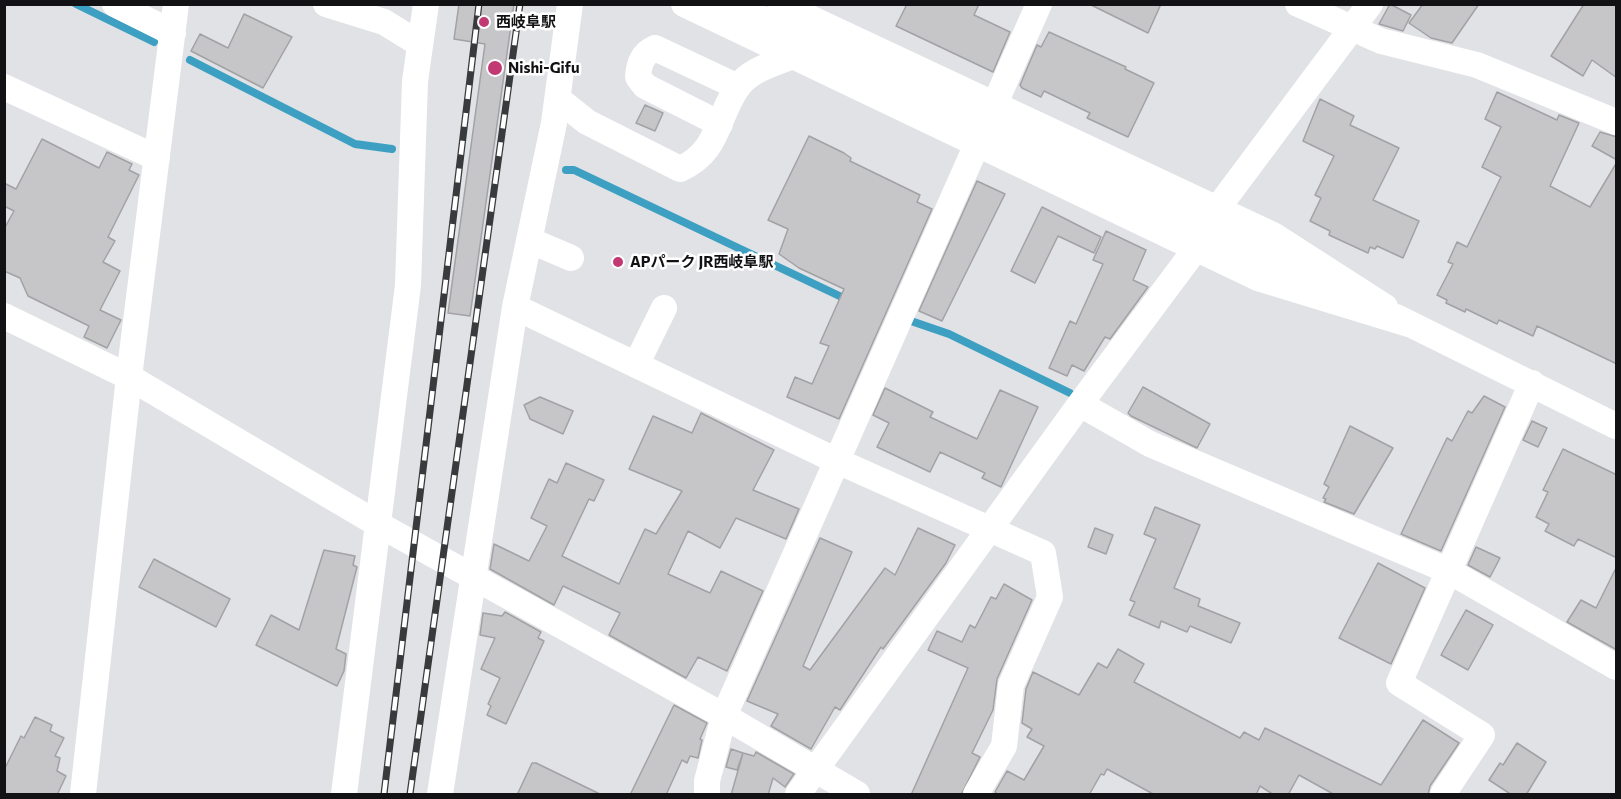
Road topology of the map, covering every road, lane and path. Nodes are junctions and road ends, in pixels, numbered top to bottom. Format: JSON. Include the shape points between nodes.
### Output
{"nodes":[{"id":1,"x":115,"y":4,"type":"edge"},
{"id":2,"x":176,"y":4,"type":"edge"},
{"id":3,"x":326,"y":4,"type":"edge"},
{"id":4,"x":426,"y":4,"type":"edge"},
{"id":5,"x":570,"y":4,"type":"edge"},
{"id":6,"x":684,"y":4,"type":"edge"},
{"id":7,"x":730,"y":4,"type":"edge"},
{"id":8,"x":780,"y":4,"type":"edge"},
{"id":9,"x":1039,"y":4,"type":"edge"},
{"id":10,"x":1298,"y":4,"type":"edge"},
{"id":11,"x":1370,"y":4,"type":"edge"},
{"id":12,"x":1352,"y":30,"type":"junction"},
{"id":13,"x":173,"y":33,"type":"junction"},
{"id":14,"x":418,"y":43,"type":"junction"},
{"id":15,"x":793,"y":56,"type":"junction"},
{"id":16,"x":4,"y":87,"type":"edge"},
{"id":17,"x":738,"y":87,"type":"junction"},
{"id":18,"x":558,"y":99,"type":"junction"},
{"id":19,"x":995,"y":104,"type":"junction"},
{"id":20,"x":1617,"y":122,"type":"edge"},
{"id":21,"x":720,"y":124,"type":"junction"},
{"id":22,"x":977,"y":142,"type":"junction"},
{"id":23,"x":157,"y":158,"type":"junction"},
{"id":24,"x":1217,"y":209,"type":"junction"},
{"id":25,"x":530,"y":240,"type":"junction"},
{"id":26,"x":1197,"y":247,"type":"junction"},
{"id":27,"x":570,"y":258,"type":"dead end"},
{"id":28,"x":515,"y":308,"type":"junction"},
{"id":29,"x":664,"y":308,"type":"dead end"},
{"id":30,"x":4,"y":316,"type":"edge"},
{"id":31,"x":1412,"y":325,"type":"junction"},
{"id":32,"x":636,"y":365,"type":"junction"},
{"id":33,"x":129,"y":377,"type":"junction"},
{"id":34,"x":1532,"y":383,"type":"junction"},
{"id":35,"x":1080,"y":404,"type":"junction"},
{"id":36,"x":1617,"y":426,"type":"edge"},
{"id":37,"x":835,"y":460,"type":"junction"},
{"id":38,"x":376,"y":523,"type":"junction"},
{"id":39,"x":990,"y":529,"type":"junction"},
{"id":40,"x":1449,"y":571,"type":"junction"},
{"id":41,"x":472,"y":576,"type":"junction"},
{"id":42,"x":1617,"y":667,"type":"edge"},
{"id":43,"x":724,"y":716,"type":"junction"},
{"id":44,"x":815,"y":772,"type":"junction"},
{"id":45,"x":83,"y":795,"type":"edge"},
{"id":46,"x":344,"y":795,"type":"edge"},
{"id":47,"x":440,"y":795,"type":"edge"},
{"id":48,"x":707,"y":795,"type":"edge"},
{"id":49,"x":798,"y":795,"type":"edge"},
{"id":50,"x":857,"y":795,"type":"edge"},
{"id":51,"x":976,"y":795,"type":"edge"},
{"id":52,"x":1443,"y":795,"type":"edge"}],
"edges":[{"from":1,"to":13,"type":"street"},
{"from":2,"to":13,"type":"street"},
{"from":3,"to":14,"type":"street","via":[[384,22]]},
{"from":4,"to":14,"type":"street"},
{"from":5,"to":18,"type":"street"},
{"from":6,"to":15,"type":"street"},
{"from":7,"to":31,"type":"street"},
{"from":8,"to":19,"type":"street"},
{"from":9,"to":19,"type":"street"},
{"from":10,"to":12,"type":"street"},
{"from":11,"to":12,"type":"street"},
{"from":12,"to":20,"type":"street","via":[[1477,65]]},
{"from":12,"to":24,"type":"street"},
{"from":13,"to":23,"type":"street"},
{"from":14,"to":38,"type":"street","via":[[408,285]]},
{"from":15,"to":17,"type":"street","via":[[757,70]]},
{"from":15,"to":22,"type":"street"},
{"from":16,"to":23,"type":"street"},
{"from":17,"to":21,"type":"street"},
{"from":17,"to":21,"type":"street","via":[[655,48],[646,52],[638,66],[638,77],[645,87]]},
{"from":18,"to":21,"type":"street","via":[[587,122],[680,169],[704,155]]},
{"from":18,"to":25,"type":"street"},
{"from":19,"to":22,"type":"street"},
{"from":19,"to":24,"type":"street"},
{"from":22,"to":26,"type":"street"},
{"from":22,"to":37,"type":"street"},
{"from":23,"to":33,"type":"street"},
{"from":24,"to":31,"type":"street","via":[[1273,235]]},
{"from":25,"to":27,"type":"street"},
{"from":25,"to":28,"type":"street"},
{"from":26,"to":31,"type":"street","via":[[1258,278]]},
{"from":26,"to":35,"type":"street"},
{"from":28,"to":32,"type":"street"},
{"from":28,"to":41,"type":"street"},
{"from":29,"to":32,"type":"street"},
{"from":30,"to":33,"type":"street"},
{"from":31,"to":34,"type":"street"},
{"from":32,"to":37,"type":"street"},
{"from":33,"to":38,"type":"street"},
{"from":33,"to":45,"type":"street"},
{"from":34,"to":36,"type":"street"},
{"from":34,"to":40,"type":"street"},
{"from":35,"to":39,"type":"street"},
{"from":35,"to":40,"type":"street","via":[[1150,444]]},
{"from":37,"to":39,"type":"street"},
{"from":37,"to":43,"type":"street","via":[[786,581]]},
{"from":38,"to":41,"type":"street"},
{"from":38,"to":46,"type":"street"},
{"from":39,"to":44,"type":"street"},
{"from":39,"to":51,"type":"street","via":[[1043,552],[1050,597],[1011,685],[1004,746]]},
{"from":40,"to":42,"type":"street"},
{"from":40,"to":52,"type":"street","via":[[1399,683],[1482,735]]},
{"from":41,"to":43,"type":"street"},
{"from":41,"to":47,"type":"street"},
{"from":43,"to":44,"type":"street"},
{"from":43,"to":48,"type":"street"},
{"from":44,"to":49,"type":"street"},
{"from":44,"to":50,"type":"street"}]}
